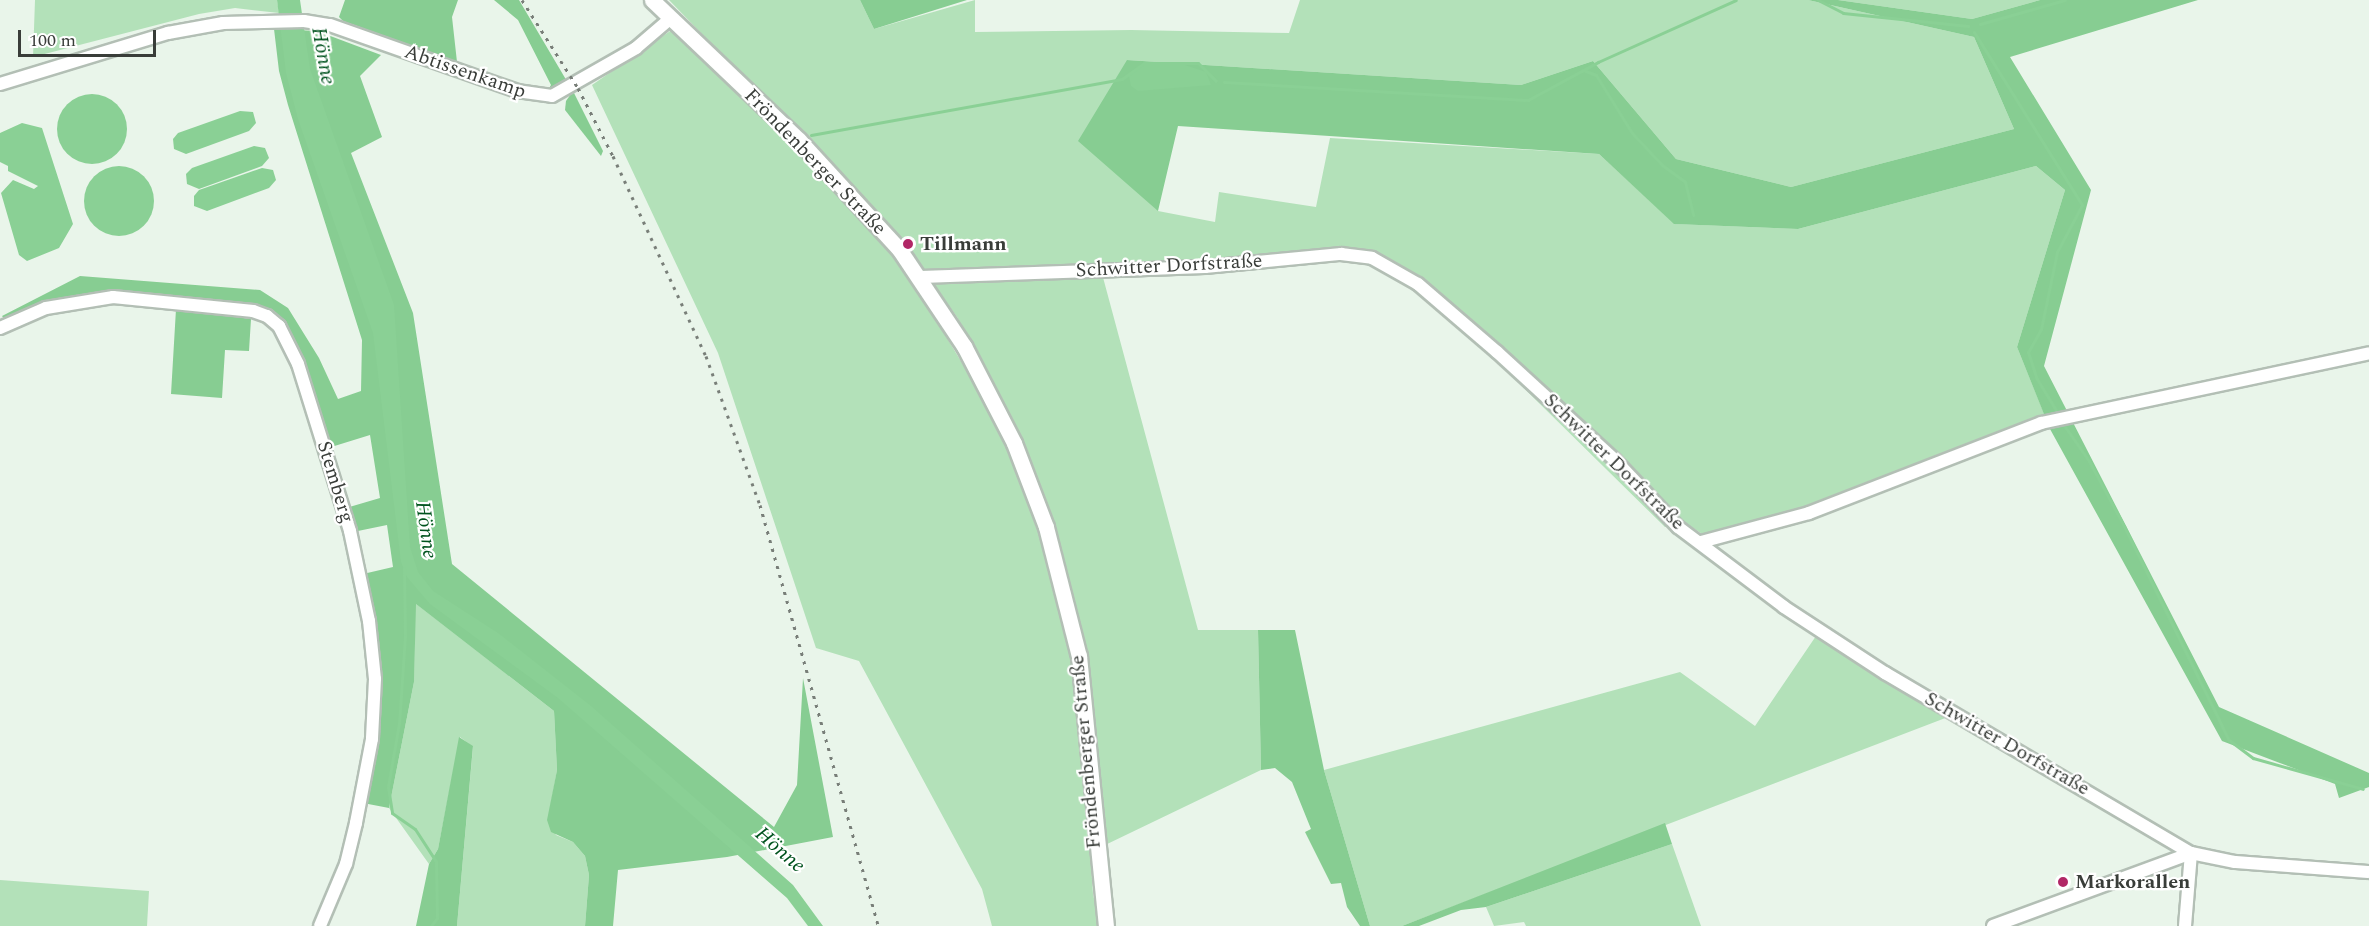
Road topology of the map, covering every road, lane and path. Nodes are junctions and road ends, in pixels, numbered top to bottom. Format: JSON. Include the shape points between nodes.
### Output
{"nodes":[{"id":1,"x":652,"y":0,"type":"edge"},
{"id":2,"x":671,"y":18,"type":"junction"},
{"id":3,"x":0,"y":84,"type":"edge"},
{"id":4,"x":921,"y":277,"type":"junction"},
{"id":5,"x":0,"y":328,"type":"edge"},
{"id":6,"x":2369,"y":353,"type":"edge"},
{"id":7,"x":1701,"y":542,"type":"junction"},
{"id":8,"x":2191,"y":853,"type":"junction"},
{"id":9,"x":2369,"y":872,"type":"edge"},
{"id":10,"x":320,"y":926,"type":"edge"},
{"id":11,"x":1106,"y":926,"type":"edge"},
{"id":12,"x":1993,"y":926,"type":"edge"},
{"id":13,"x":2186,"y":926,"type":"edge"}],
"edges":[{"from":1,"to":2,"type":"main road","name":"Fröndenberger Straße"},
{"from":2,"to":3,"type":"street","name":"Abtissenkamp","via":[[636,48],[552,96],[497,84],[308,21],[223,23],[168,33]]},
{"from":2,"to":4,"type":"main road","name":"Fröndenberger Straße","via":[[799,140],[863,207]]},
{"from":4,"to":7,"type":"street","name":"Schwitter Dorfstraße","via":[[1205,267],[1341,254],[1372,258],[1418,284],[1615,460],[1665,516]]},
{"from":4,"to":11,"type":"main road","name":"Fröndenberger Straße","via":[[964,346],[1014,443],[1056,563],[1086,707],[1094,833]]},
{"from":5,"to":10,"type":"street","name":"Stemberg","via":[[46,308],[113,297],[253,311],[267,316],[279,327],[298,364],[350,531],[374,669],[372,739],[356,823],[346,864]]},
{"from":6,"to":7,"type":"street","via":[[2061,419],[1988,442],[1809,513]]},
{"from":7,"to":8,"type":"street","name":"Schwitter Dorfstraße","via":[[1835,642]]},
{"from":8,"to":9,"type":"street","name":"Schwitter Dorfstraße","via":[[2235,862]]},
{"from":8,"to":12,"type":"street"},
{"from":8,"to":13,"type":"street"}]}
